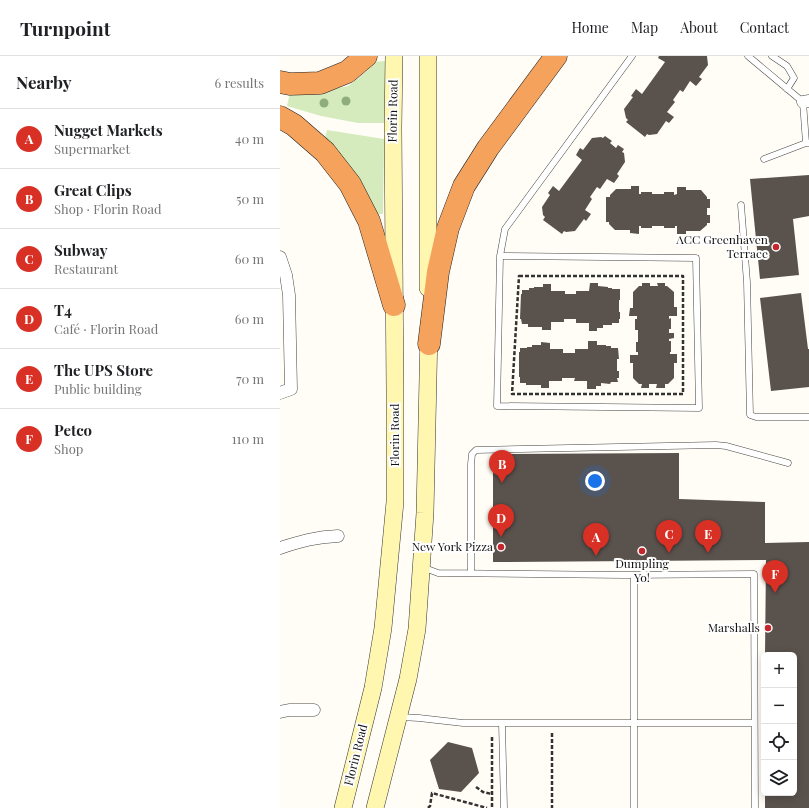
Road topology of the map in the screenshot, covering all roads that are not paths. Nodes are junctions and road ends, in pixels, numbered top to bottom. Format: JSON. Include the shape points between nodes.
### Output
{"nodes":[{"id":1,"x":366,"y":56,"type":"edge"},
{"id":2,"x":394,"y":56,"type":"edge"},
{"id":3,"x":428,"y":56,"type":"edge"},
{"id":4,"x":556,"y":56,"type":"edge"},
{"id":5,"x":632,"y":56,"type":"edge"},
{"id":6,"x":749,"y":56,"type":"edge"},
{"id":7,"x":772,"y":56,"type":"edge"},
{"id":8,"x":280,"y":82,"type":"edge"},
{"id":9,"x":788,"y":89,"type":"junction"},
{"id":10,"x":806,"y":102,"type":"edge"},
{"id":11,"x":280,"y":117,"type":"edge"},
{"id":12,"x":808,"y":143,"type":"edge"},
{"id":13,"x":764,"y":159,"type":"dead end"},
{"id":14,"x":741,"y":205,"type":"dead end"},
{"id":15,"x":500,"y":256,"type":"junction"},
{"id":16,"x":280,"y":257,"type":"edge"},
{"id":17,"x":394,"y":305,"type":"junction"},
{"id":18,"x":429,"y":344,"type":"junction"},
{"id":19,"x":286,"y":391,"type":"edge"},
{"id":20,"x":809,"y":417,"type":"edge"},
{"id":21,"x":788,"y":463,"type":"dead end"},
{"id":22,"x":338,"y":536,"type":"dead end"},
{"id":23,"x":280,"y":548,"type":"edge"},
{"id":24,"x":421,"y":567,"type":"junction"},
{"id":25,"x":471,"y":573,"type":"junction"},
{"id":26,"x":634,"y":575,"type":"junction"},
{"id":27,"x":314,"y":710,"type":"dead end"},
{"id":28,"x":280,"y":712,"type":"edge"},
{"id":29,"x":398,"y":716,"type":"junction"},
{"id":30,"x":502,"y":723,"type":"junction"},
{"id":31,"x":634,"y":723,"type":"junction"},
{"id":32,"x":754,"y":723,"type":"junction"},
{"id":33,"x":343,"y":808,"type":"edge"},
{"id":34,"x":375,"y":808,"type":"edge"},
{"id":35,"x":504,"y":808,"type":"edge"},
{"id":36,"x":634,"y":808,"type":"edge"},
{"id":37,"x":755,"y":808,"type":"edge"}],
"edges":[{"from":1,"to":8,"type":"highway","via":[[347,72],[320,83]]},
{"from":2,"to":17,"type":"main road","name":"Florin Road"},
{"from":3,"to":18,"type":"main road"},
{"from":4,"to":18,"type":"highway","via":[[488,148],[464,186],[448,228],[438,272]]},
{"from":5,"to":15,"type":"lane","via":[[505,229]]},
{"from":6,"to":9,"type":"lane"},
{"from":7,"to":9,"type":"lane","via":[[787,66],[794,78]]},
{"from":9,"to":10,"type":"lane"},
{"from":10,"to":12,"type":"lane"},
{"from":11,"to":17,"type":"highway","via":[[294,125],[325,152],[350,184],[369,221]]},
{"from":12,"to":13,"type":"lane"},
{"from":14,"to":20,"type":"lane","via":[[747,282],[750,415],[756,418]]},
{"from":15,"to":15,"type":"lane","via":[[497,406],[699,408],[696,258]]},
{"from":16,"to":19,"type":"street","via":[[289,295]]},
{"from":17,"to":33,"type":"main road","name":"Florin Road","via":[[395,502],[383,628],[373,688]]},
{"from":18,"to":24,"type":"main road","via":[[425,513]]},
{"from":21,"to":25,"type":"lane","via":[[716,445],[476,450],[472,454],[471,464]]},
{"from":22,"to":23,"type":"street","via":[[320,537]]},
{"from":24,"to":25,"type":"lane","via":[[438,573]]},
{"from":24,"to":29,"type":"main road","via":[[417,629]]},
{"from":25,"to":26,"type":"lane"},
{"from":26,"to":31,"type":"lane"},
{"from":26,"to":32,"type":"lane","via":[[754,574]]},
{"from":27,"to":28,"type":"street"},
{"from":29,"to":30,"type":"lane","via":[[463,723]]},
{"from":29,"to":34,"type":"main road"},
{"from":30,"to":31,"type":"lane"},
{"from":30,"to":35,"type":"lane"},
{"from":31,"to":32,"type":"lane"},
{"from":31,"to":36,"type":"lane"},
{"from":32,"to":37,"type":"lane"}]}
